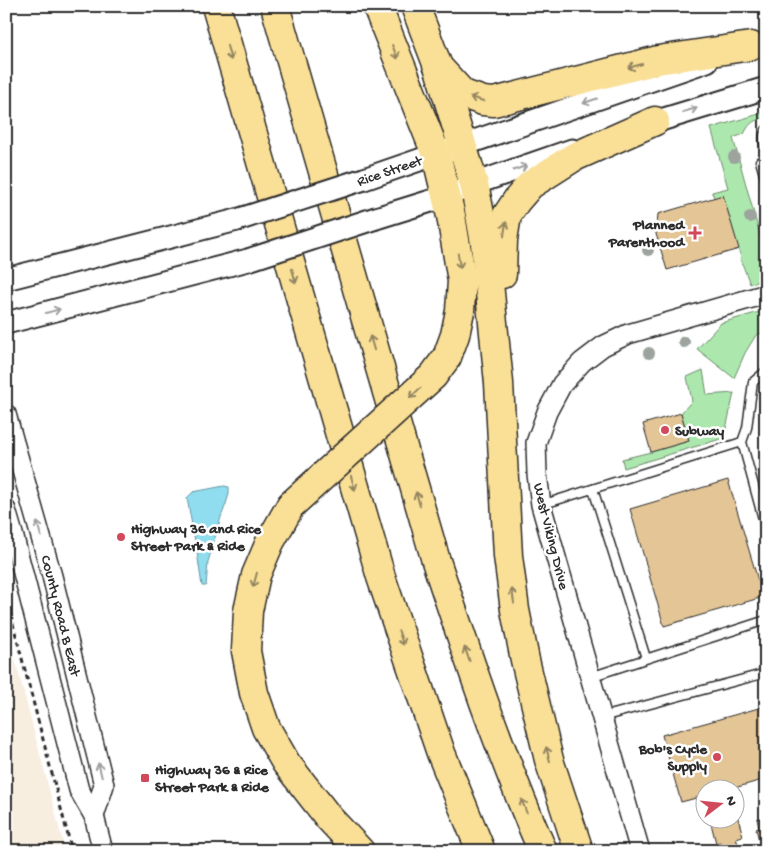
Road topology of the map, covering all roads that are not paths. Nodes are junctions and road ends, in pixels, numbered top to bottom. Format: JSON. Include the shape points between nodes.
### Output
{"nodes":[{"id":1,"x":216,"y":6,"type":"edge"},
{"id":2,"x":275,"y":6,"type":"edge"},
{"id":3,"x":377,"y":6,"type":"edge"},
{"id":4,"x":415,"y":6,"type":"edge"},
{"id":5,"x":759,"y":44,"type":"edge"},
{"id":6,"x":439,"y":69,"type":"junction"},
{"id":7,"x":766,"y":88,"type":"edge"},
{"id":8,"x":655,"y":121,"type":"junction"},
{"id":9,"x":766,"y":130,"type":"edge"},
{"id":10,"x":462,"y":146,"type":"junction"},
{"id":11,"x":766,"y":150,"type":"edge"},
{"id":12,"x":436,"y":154,"type":"junction"},
{"id":13,"x":760,"y":160,"type":"dead end"},
{"id":14,"x":766,"y":181,"type":"edge"},
{"id":15,"x":474,"y":184,"type":"junction"},
{"id":16,"x":446,"y":196,"type":"junction"},
{"id":17,"x":6,"y":279,"type":"edge"},
{"id":18,"x":766,"y":294,"type":"edge"},
{"id":19,"x":6,"y":323,"type":"edge"},
{"id":20,"x":766,"y":371,"type":"edge"},
{"id":21,"x":499,"y":382,"type":"junction"},
{"id":22,"x":6,"y":414,"type":"edge"},
{"id":23,"x":742,"y":442,"type":"junction"},
{"id":24,"x":593,"y":489,"type":"junction"},
{"id":25,"x":541,"y":505,"type":"junction"},
{"id":26,"x":6,"y":510,"type":"edge"},
{"id":27,"x":766,"y":530,"type":"edge"},
{"id":28,"x":10,"y":535,"type":"edge"},
{"id":29,"x":766,"y":620,"type":"edge"},
{"id":30,"x":646,"y":658,"type":"junction"},
{"id":31,"x":766,"y":673,"type":"edge"},
{"id":32,"x":590,"y":677,"type":"junction"},
{"id":33,"x":602,"y":717,"type":"junction"},
{"id":34,"x":94,"y":816,"type":"junction"},
{"id":35,"x":766,"y":849,"type":"edge"},
{"id":36,"x":103,"y":851,"type":"edge"},
{"id":37,"x":360,"y":851,"type":"edge"},
{"id":38,"x":482,"y":851,"type":"edge"},
{"id":39,"x":543,"y":851,"type":"edge"},
{"id":40,"x":579,"y":851,"type":"edge"},
{"id":41,"x":640,"y":851,"type":"edge"},
{"id":42,"x":761,"y":851,"type":"edge"}],
"edges":[{"from":1,"to":38,"type":"highway","one_way":true,"via":[[381,578],[441,753]]},
{"from":39,"to":2,"type":"highway","one_way":true,"via":[[499,742],[436,561]]},
{"from":3,"to":12,"type":"highway","one_way":true},
{"from":4,"to":6,"type":"highway"},
{"from":5,"to":6,"type":"highway","one_way":true,"via":[[658,60],[494,102],[463,94]]},
{"from":5,"to":10,"type":"main road","name":"Rice Street","one_way":true},
{"from":6,"to":10,"type":"highway"},
{"from":8,"to":7,"type":"main road","one_way":true},
{"from":15,"to":8,"type":"main road","one_way":true},
{"from":21,"to":8,"type":"highway","one_way":true,"via":[[503,240],[507,215],[530,185],[574,157]]},
{"from":9,"to":11,"type":"lane","via":[[763,140]]},
{"from":10,"to":12,"type":"main road","name":"Rice Street"},
{"from":10,"to":15,"type":"highway"},
{"from":12,"to":16,"type":"highway"},
{"from":12,"to":17,"type":"main road","name":"Rice Street","bridge":true,"via":[[237,220]]},
{"from":13,"to":14,"type":"lane"},
{"from":15,"to":16,"type":"main road"},
{"from":15,"to":21,"type":"highway","via":[[485,243]]},
{"from":19,"to":16,"type":"main road","one_way":true,"bridge":true,"via":[[248,260]]},
{"from":16,"to":37,"type":"highway","one_way":true,"bridge":true,"via":[[462,281],[460,311],[447,357],[432,376],[291,505],[256,574],[248,610],[246,651],[254,693],[266,728],[286,763]]},
{"from":18,"to":25,"type":"street","name":"West Viking Drive","via":[[628,334],[603,346],[582,362],[562,384],[536,443]]},
{"from":20,"to":23,"type":"lane","via":[[753,382]]},
{"from":40,"to":21,"type":"highway","one_way":true,"via":[[549,760],[515,610],[508,556]]},
{"from":34,"to":22,"type":"street","name":"County Road B East","one_way":true,"via":[[104,785],[52,576]]},
{"from":23,"to":24,"type":"lane"},
{"from":23,"to":27,"type":"lane"},
{"from":24,"to":25,"type":"lane"},
{"from":24,"to":30,"type":"lane"},
{"from":25,"to":32,"type":"street","name":"West Viking Drive"},
{"from":26,"to":28,"type":"street","name":"County Road B East"},
{"from":28,"to":34,"type":"street","name":"County Road B East","via":[[79,790]]},
{"from":29,"to":30,"type":"lane"},
{"from":30,"to":32,"type":"lane"},
{"from":31,"to":33,"type":"lane"},
{"from":32,"to":33,"type":"street","name":"West Viking Drive"},
{"from":33,"to":41,"type":"street","name":"West Viking Drive"},
{"from":34,"to":36,"type":"street","name":"County Road B East"},
{"from":35,"to":42,"type":"lane"}]}
